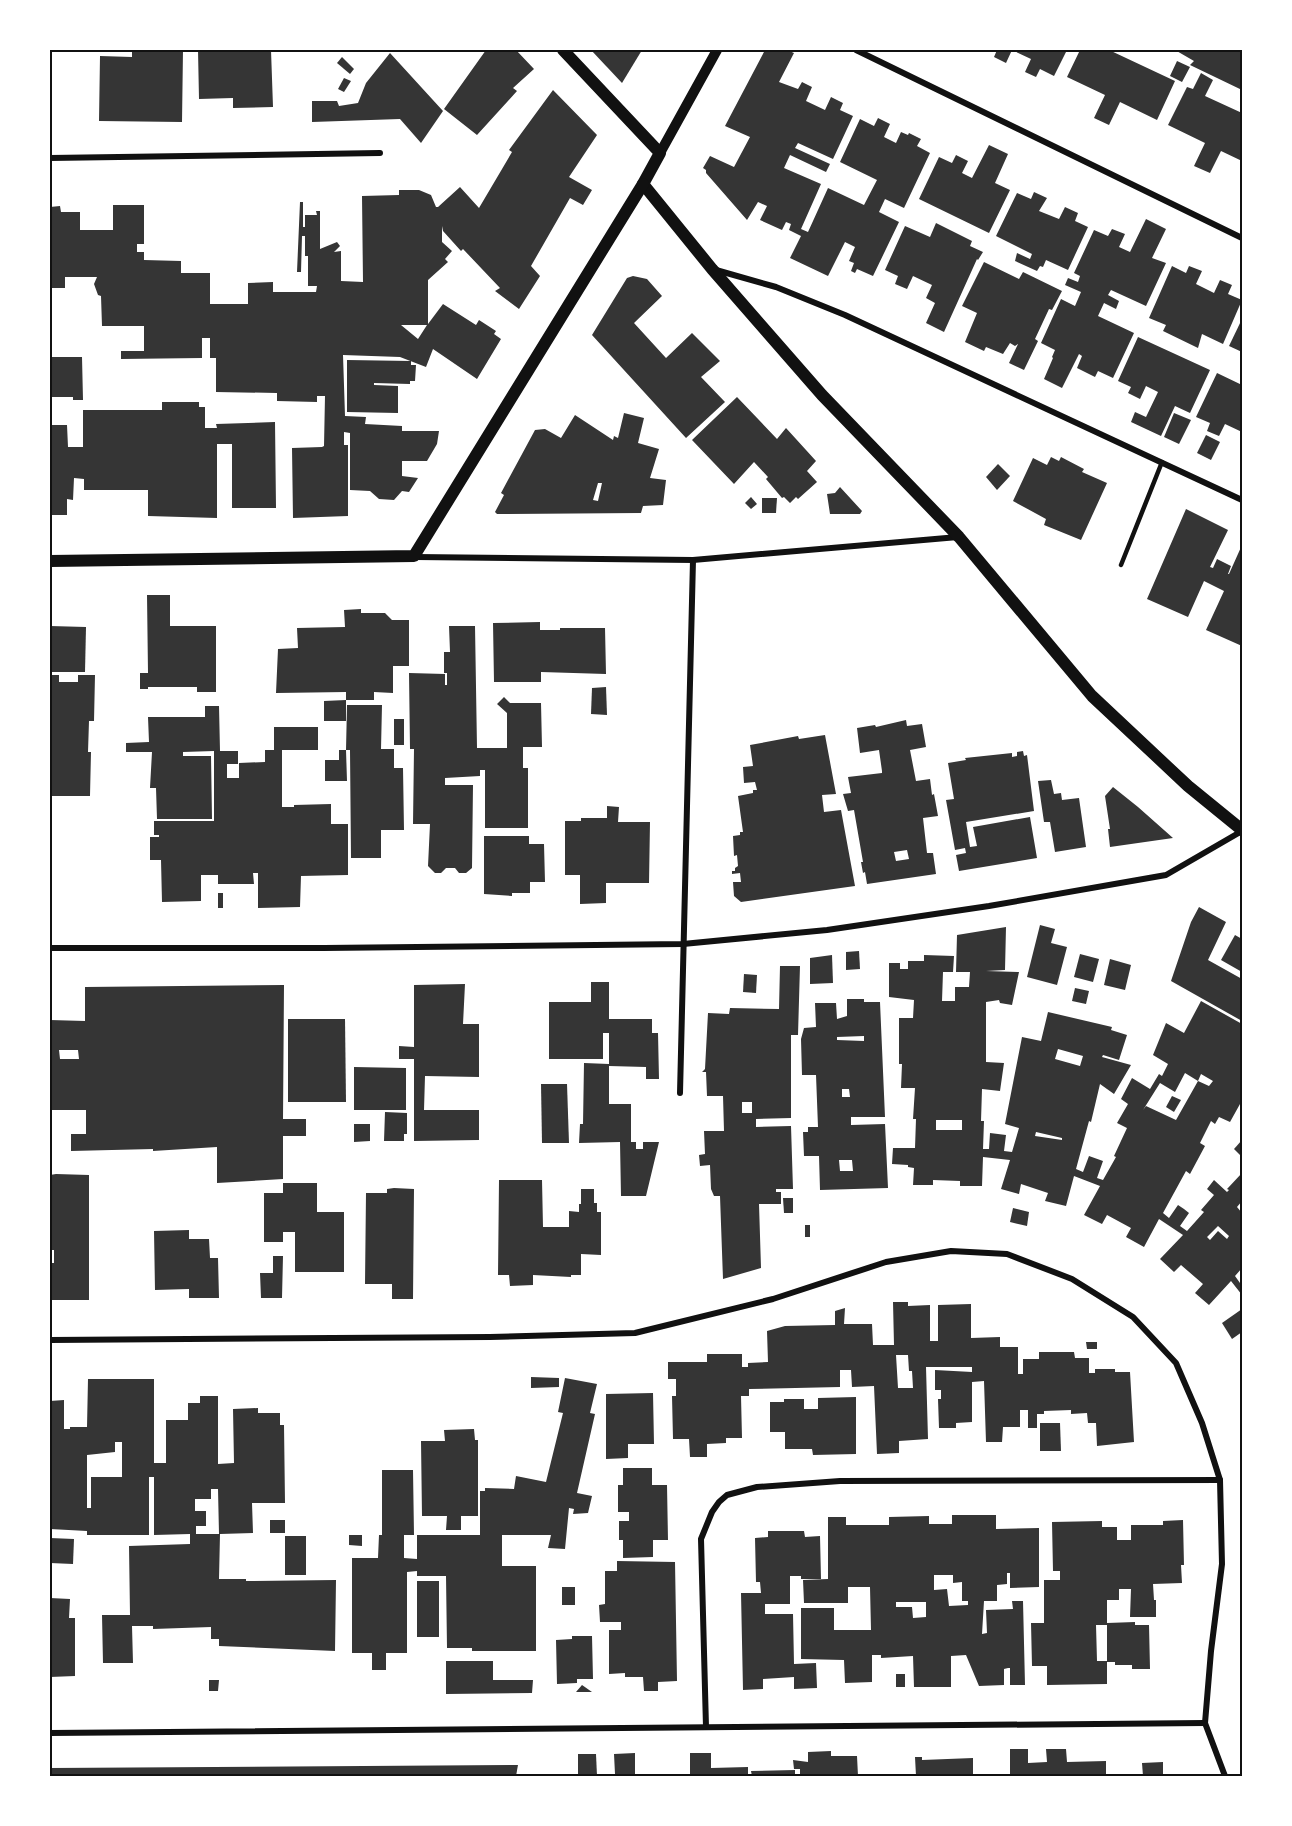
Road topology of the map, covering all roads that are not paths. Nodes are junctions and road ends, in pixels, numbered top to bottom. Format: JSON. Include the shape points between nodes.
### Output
{"nodes":[{"id":1,"x":562,"y":50,"type":"edge"},
{"id":2,"x":717,"y":50,"type":"edge"},
{"id":3,"x":856,"y":50,"type":"edge"},
{"id":4,"x":380,"y":153,"type":"dead end"},
{"id":5,"x":660,"y":153,"type":"junction"},
{"id":6,"x":50,"y":158,"type":"edge"},
{"id":7,"x":643,"y":184,"type":"junction"},
{"id":8,"x":1242,"y":238,"type":"edge"},
{"id":9,"x":712,"y":269,"type":"junction"},
{"id":10,"x":1162,"y":462,"type":"junction"},
{"id":11,"x":1242,"y":500,"type":"edge"},
{"id":12,"x":958,"y":537,"type":"junction"},
{"id":13,"x":414,"y":556,"type":"junction"},
{"id":14,"x":693,"y":560,"type":"junction"},
{"id":15,"x":50,"y":561,"type":"edge"},
{"id":16,"x":1121,"y":565,"type":"dead end"},
{"id":17,"x":1242,"y":830,"type":"edge"},
{"id":18,"x":683,"y":944,"type":"junction"},
{"id":19,"x":50,"y":948,"type":"edge"},
{"id":20,"x":680,"y":1093,"type":"dead end"},
{"id":21,"x":50,"y":1340,"type":"edge"},
{"id":22,"x":1220,"y":1480,"type":"junction"},
{"id":23,"x":1205,"y":1723,"type":"junction"},
{"id":24,"x":706,"y":1727,"type":"junction"},
{"id":25,"x":50,"y":1733,"type":"edge"},
{"id":26,"x":1225,"y":1776,"type":"edge"}],
"edges":[{"from":1,"to":5,"type":"main road"},
{"from":2,"to":5,"type":"street"},
{"from":3,"to":8,"type":"street"},
{"from":4,"to":6,"type":"street"},
{"from":5,"to":7,"type":"main road"},
{"from":7,"to":9,"type":"main road"},
{"from":7,"to":13,"type":"main road"},
{"from":9,"to":10,"type":"street","via":[[776,287],[845,315]]},
{"from":9,"to":12,"type":"main road","via":[[822,394]]},
{"from":10,"to":11,"type":"street"},
{"from":10,"to":16,"type":"lane"},
{"from":12,"to":14,"type":"street"},
{"from":12,"to":17,"type":"main road","via":[[1092,696],[1188,786]]},
{"from":13,"to":14,"type":"street"},
{"from":13,"to":15,"type":"main road"},
{"from":14,"to":18,"type":"street"},
{"from":17,"to":18,"type":"street","via":[[1166,875],[838,928]]},
{"from":18,"to":19,"type":"street"},
{"from":18,"to":20,"type":"street"},
{"from":21,"to":22,"type":"street","via":[[635,1333],[773,1299],[886,1262],[951,1251],[1007,1254],[1072,1279],[1133,1317],[1176,1363],[1202,1423]]},
{"from":22,"to":23,"type":"street","via":[[1222,1564]]},
{"from":22,"to":24,"type":"street","via":[[840,1481],[757,1487],[727,1495],[712,1512],[701,1539]]},
{"from":23,"to":24,"type":"street"},
{"from":23,"to":26,"type":"street"},
{"from":24,"to":25,"type":"street"}]}
